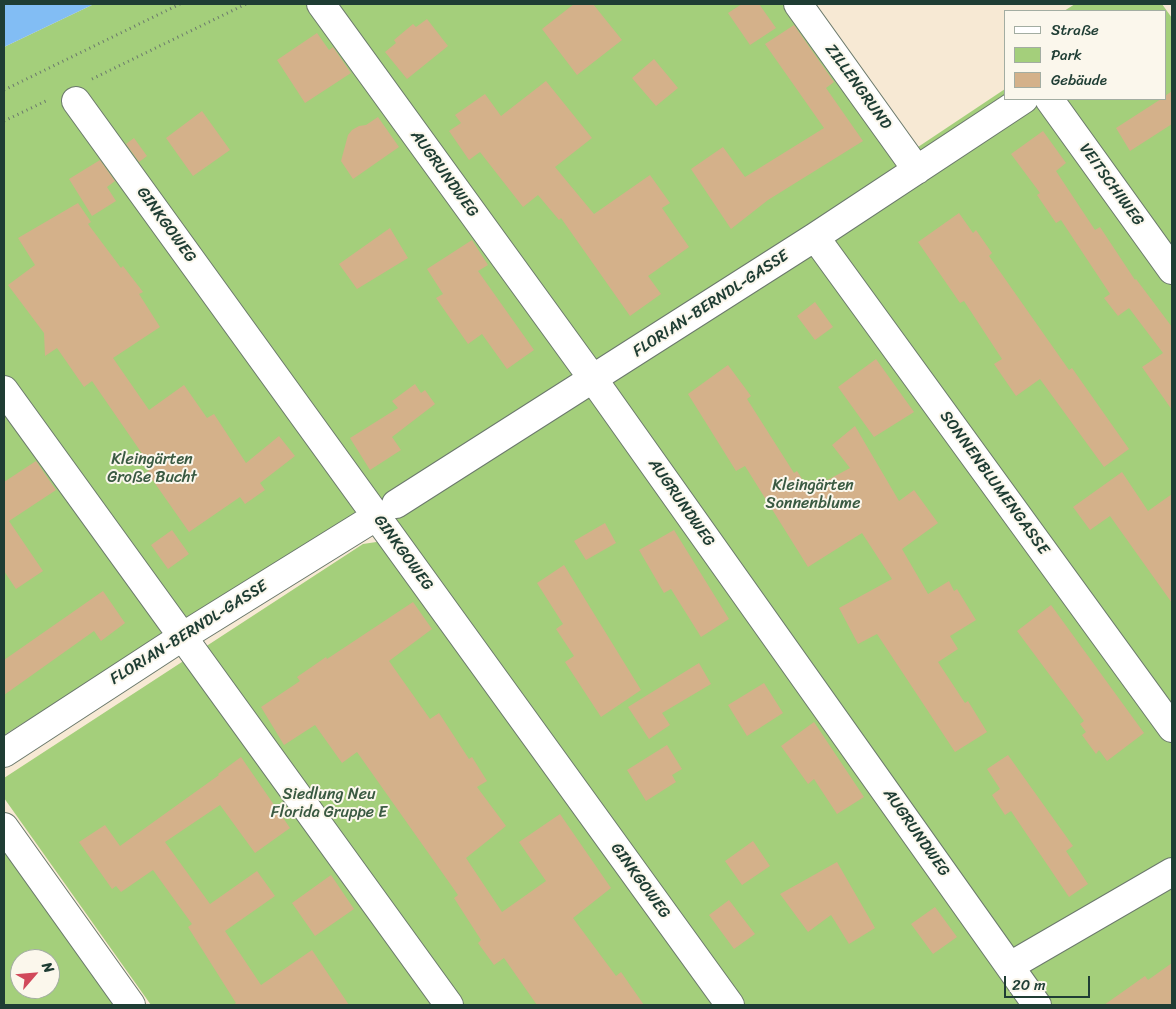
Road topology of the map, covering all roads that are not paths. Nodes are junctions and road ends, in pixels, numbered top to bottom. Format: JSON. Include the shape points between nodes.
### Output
{"nodes":[{"id":1,"x":321,"y":4,"type":"edge"},
{"id":2,"x":798,"y":4,"type":"edge"},
{"id":3,"x":73,"y":93,"type":"road end"},
{"id":4,"x":1022,"y":100,"type":"edge"},
{"id":5,"x":1050,"y":100,"type":"edge"},
{"id":6,"x":917,"y":170,"type":"junction"},
{"id":7,"x":815,"y":237,"type":"junction"},
{"id":8,"x":1172,"y":270,"type":"edge"},
{"id":9,"x":593,"y":379,"type":"junction"},
{"id":10,"x":4,"y":390,"type":"edge"},
{"id":11,"x":386,"y":510,"type":"junction"},
{"id":12,"x":182,"y":637,"type":"junction"},
{"id":13,"x":1172,"y":728,"type":"edge"},
{"id":14,"x":4,"y":753,"type":"edge"},
{"id":15,"x":4,"y":827,"type":"edge"},
{"id":16,"x":1172,"y":872,"type":"edge"},
{"id":17,"x":1010,"y":966,"type":"junction"},
{"id":18,"x":131,"y":1005,"type":"edge"},
{"id":19,"x":449,"y":1005,"type":"edge"},
{"id":20,"x":730,"y":1005,"type":"edge"},
{"id":21,"x":1037,"y":1005,"type":"edge"}],
"edges":[{"from":1,"to":9,"type":"street","name":"AUGRUNDWEG"},
{"from":2,"to":6,"type":"street","name":"ZILLENGRUND"},
{"from":3,"to":11,"type":"street","name":"GINKGOWEG"},
{"from":4,"to":6,"type":"street","name":"FLORIAN-BERNDL-GASSE"},
{"from":5,"to":8,"type":"street","name":"VEITSCHIWEG"},
{"from":6,"to":7,"type":"street","name":"FLORIAN-BERNDL-GASSE"},
{"from":7,"to":9,"type":"street","name":"FLORIAN-BERNDL-GASSE"},
{"from":7,"to":13,"type":"street","name":"SONNENBLUMENGASSE"},
{"from":9,"to":11,"type":"street","name":"FLORIAN-BERNDL-GASSE"},
{"from":9,"to":17,"type":"street","name":"AUGRUNDWEG"},
{"from":10,"to":12,"type":"street"},
{"from":11,"to":12,"type":"street","name":"FLORIAN-BERNDL-GASSE"},
{"from":11,"to":20,"type":"street","name":"GINKGOWEG"},
{"from":12,"to":14,"type":"street","name":"FLORIAN-BERNDL-GASSE"},
{"from":12,"to":19,"type":"street"},
{"from":15,"to":18,"type":"street"},
{"from":16,"to":17,"type":"street"},
{"from":17,"to":21,"type":"street","name":"AUGRUNDWEG"}]}
